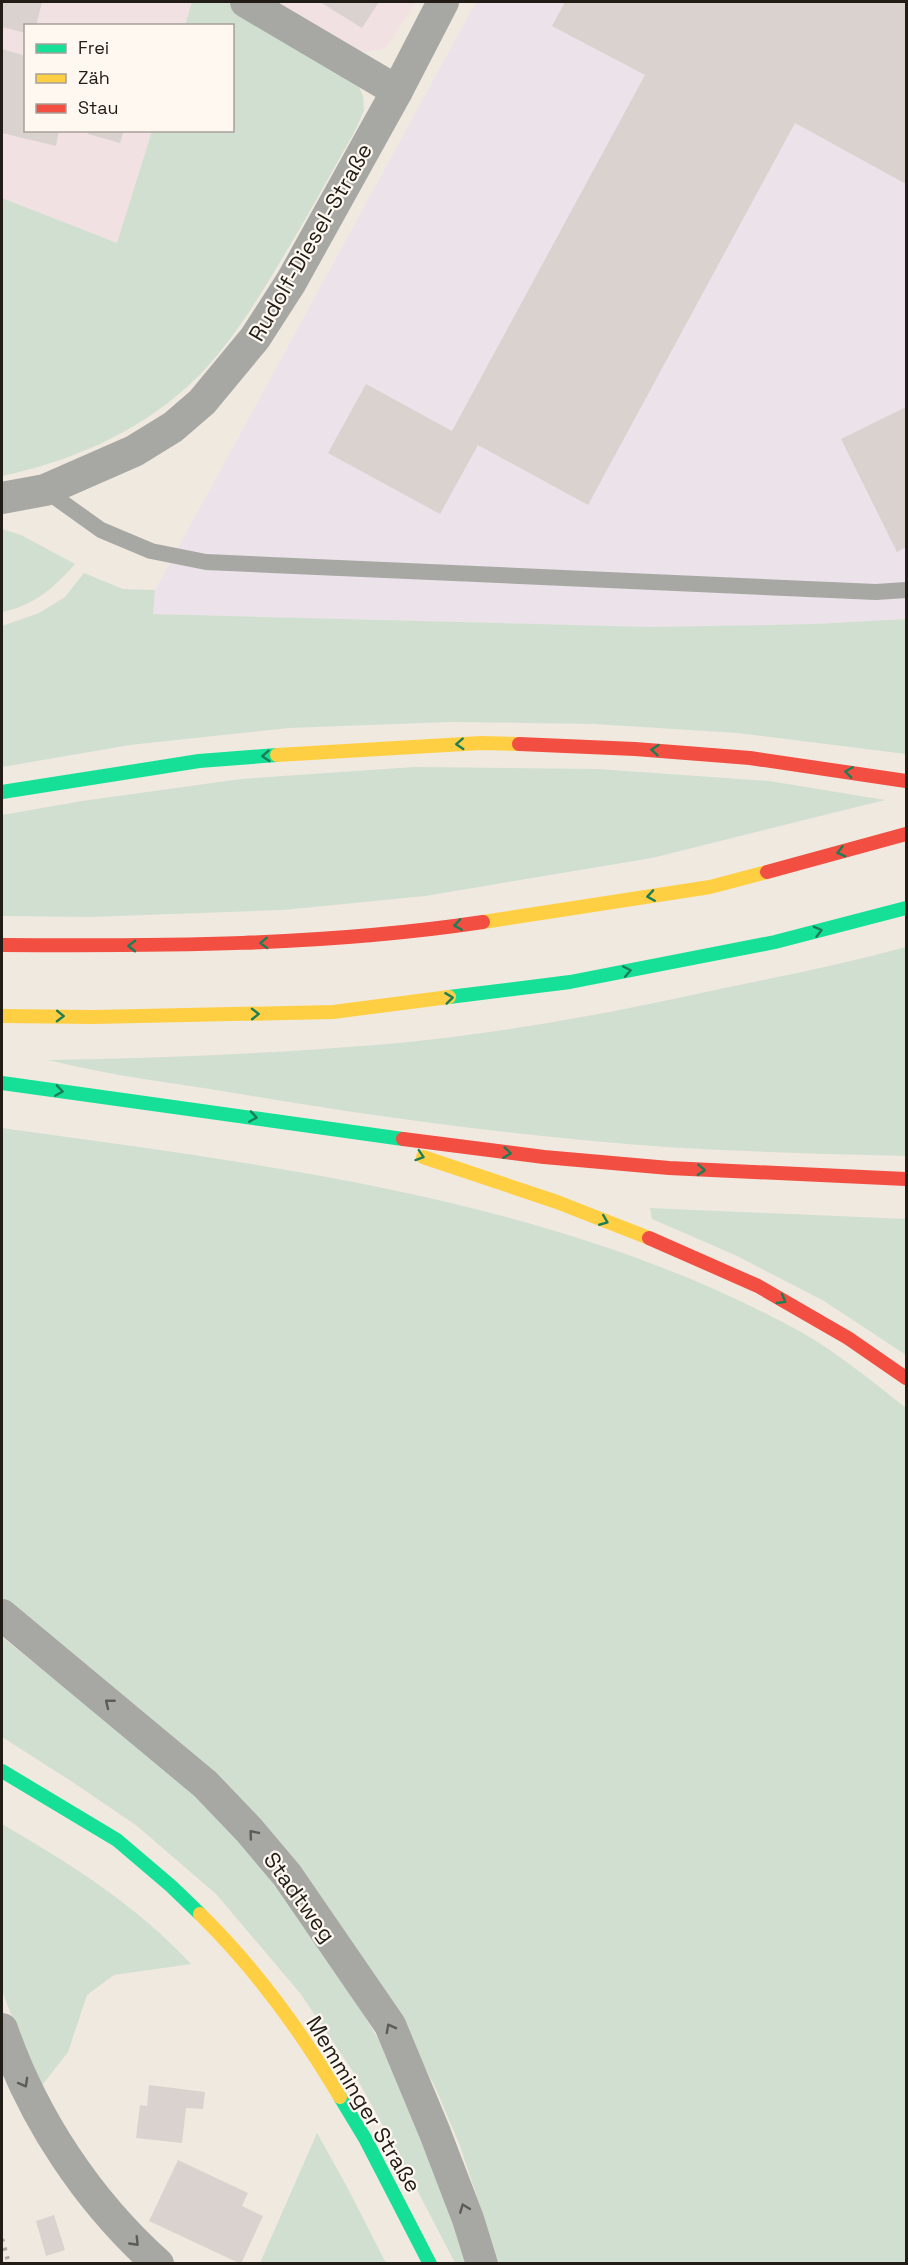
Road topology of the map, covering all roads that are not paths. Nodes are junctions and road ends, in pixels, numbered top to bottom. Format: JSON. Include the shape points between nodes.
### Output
{"nodes":[{"id":1,"x":246,"y":2,"type":"edge"},
{"id":2,"x":443,"y":2,"type":"edge"},
{"id":3,"x":397,"y":90,"type":"junction"},
{"id":4,"x":45,"y":490,"type":"junction"},
{"id":5,"x":2,"y":498,"type":"edge"},
{"id":6,"x":906,"y":590,"type":"edge"},
{"id":7,"x":906,"y":781,"type":"edge"},
{"id":8,"x":2,"y":792,"type":"edge"},
{"id":9,"x":902,"y":836,"type":"edge"},
{"id":10,"x":906,"y":908,"type":"edge"},
{"id":11,"x":2,"y":945,"type":"edge"},
{"id":12,"x":2,"y":1016,"type":"edge"},
{"id":13,"x":2,"y":1083,"type":"edge"},
{"id":14,"x":345,"y":1132,"type":"junction"},
{"id":15,"x":906,"y":1179,"type":"edge"},
{"id":16,"x":906,"y":1378,"type":"edge"},
{"id":17,"x":2,"y":1615,"type":"edge"},
{"id":18,"x":2,"y":1771,"type":"edge"},
{"id":19,"x":2,"y":2029,"type":"edge"},
{"id":20,"x":158,"y":2264,"type":"edge"},
{"id":21,"x":430,"y":2264,"type":"edge"},
{"id":22,"x":482,"y":2264,"type":"edge"}],
"edges":[{"from":1,"to":3,"type":"street"},
{"from":2,"to":3,"type":"street","name":"Rudolf-Diesel-Straße"},
{"from":3,"to":4,"type":"street","name":"Rudolf-Diesel-Straße","via":[[291,282],[255,338],[202,402],[173,427],[134,451]]},
{"from":4,"to":5,"type":"street","name":"Rudolf-Diesel-Straße"},
{"from":4,"to":6,"type":"lane","via":[[101,530],[151,551],[206,562],[864,592]]},
{"from":7,"to":8,"type":"main road","one_way":true,"via":[[750,758],[481,743],[199,761]]},
{"from":9,"to":11,"type":"main road","one_way":true,"via":[[710,887],[423,931],[190,946]]},
{"from":12,"to":10,"type":"main road","one_way":true,"via":[[333,1012],[570,982],[775,942]]},
{"from":13,"to":14,"type":"main road","one_way":true},
{"from":14,"to":15,"type":"main road","one_way":true,"via":[[669,1168]]},
{"from":14,"to":16,"type":"main road","one_way":true,"via":[[557,1202],[686,1253],[758,1286],[848,1338]]},
{"from":22,"to":17,"type":"street","name":"Stadtweg","one_way":true,"via":[[440,2143],[390,2025],[287,1875],[205,1784]]},
{"from":18,"to":21,"type":"main road","name":"Memminger Straße","via":[[117,1840],[222,1935],[275,1999],[324,2070],[366,2140]]},
{"from":19,"to":20,"type":"street","one_way":true,"via":[[16,2069],[77,2173],[108,2214]]}]}
